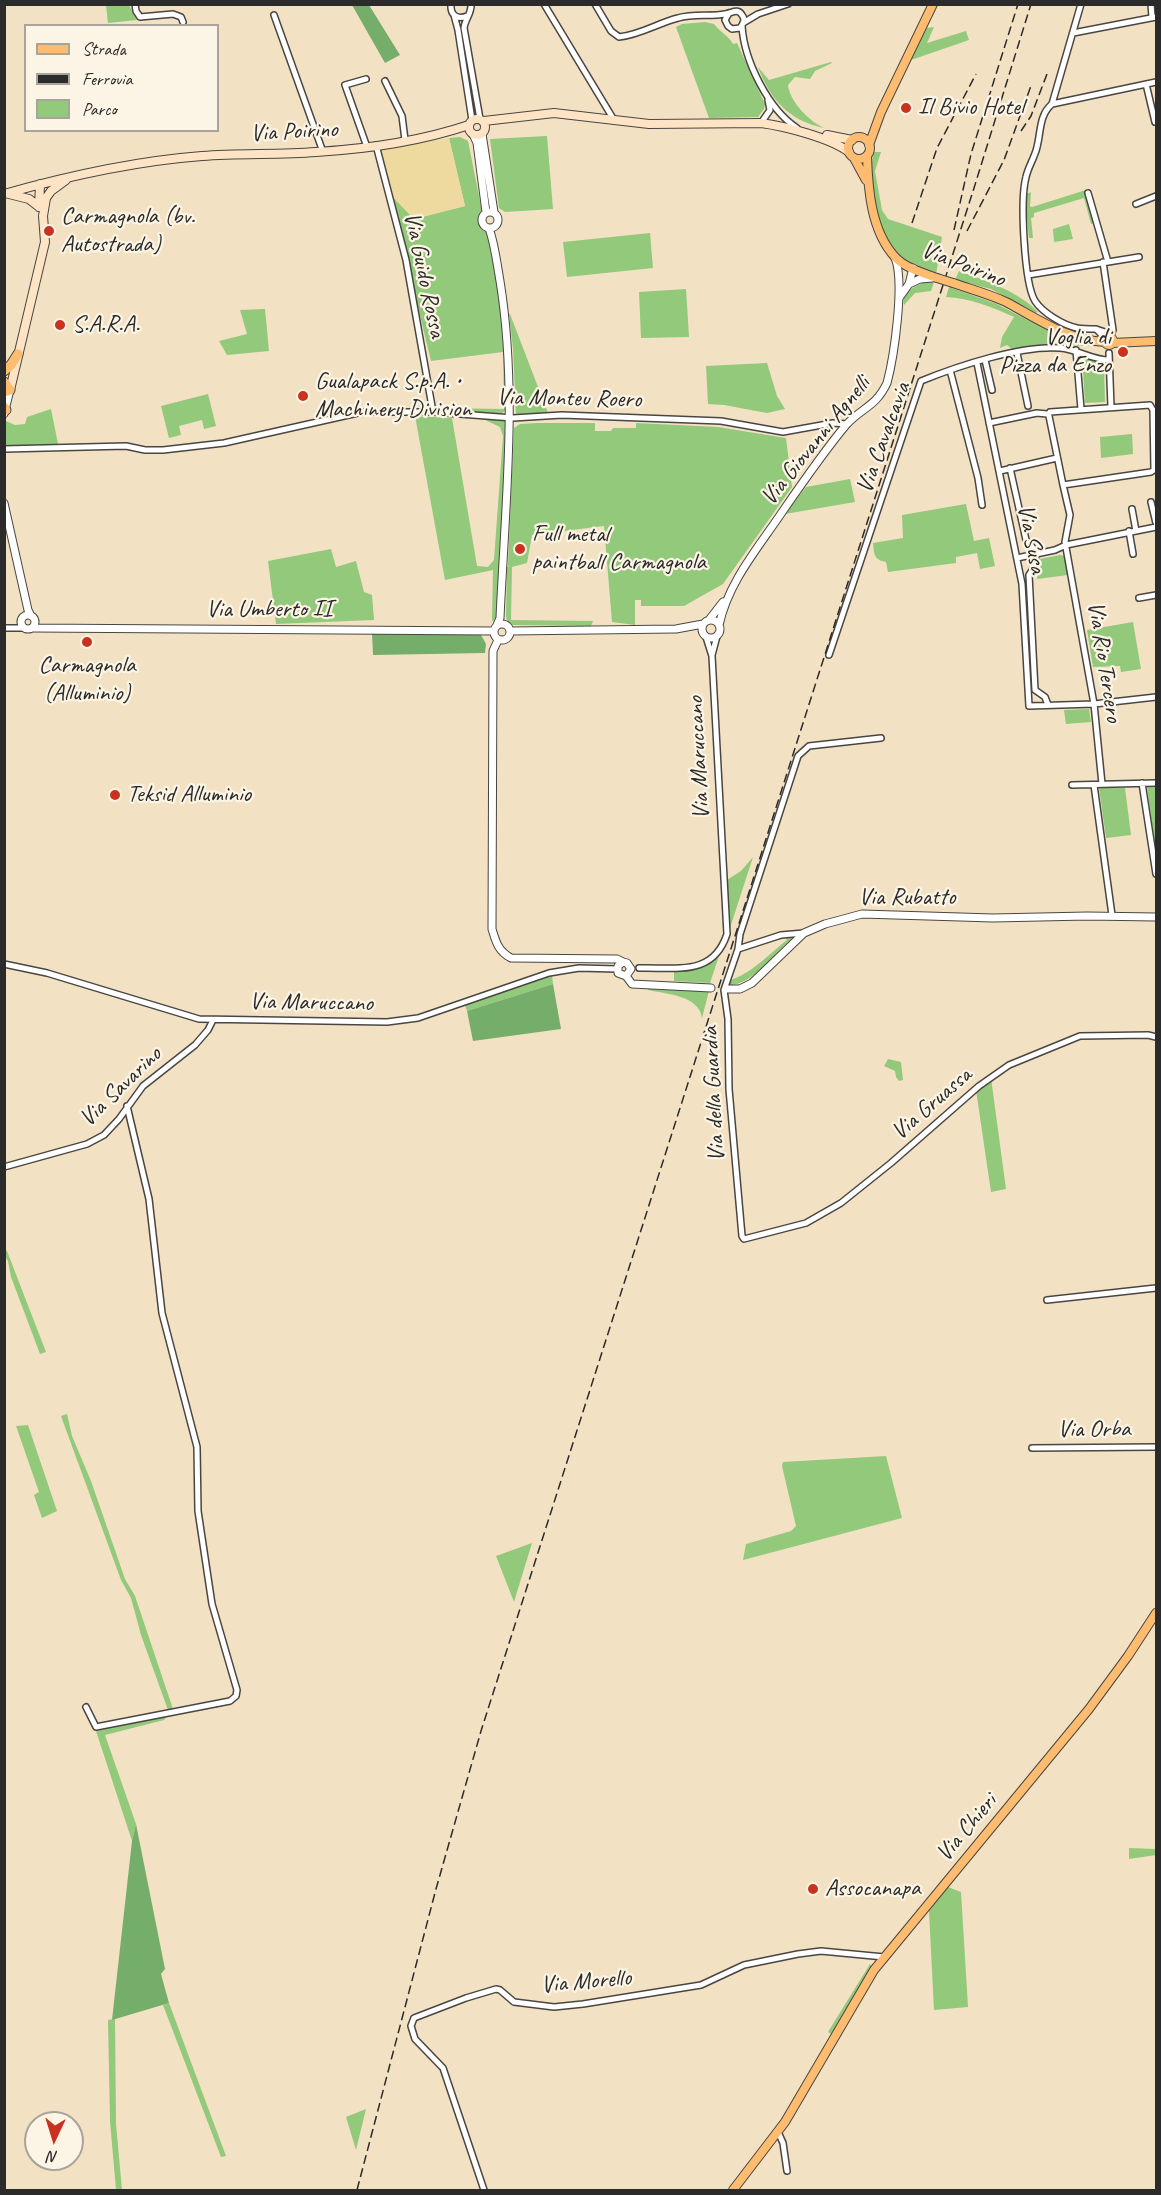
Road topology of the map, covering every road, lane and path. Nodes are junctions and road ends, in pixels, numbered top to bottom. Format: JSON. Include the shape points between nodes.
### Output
{"nodes":[{"id":1,"x":135,"y":4,"type":"edge"},
{"id":2,"x":451,"y":4,"type":"edge"},
{"id":3,"x":544,"y":4,"type":"edge"},
{"id":4,"x":595,"y":4,"type":"edge"},
{"id":5,"x":788,"y":4,"type":"edge"},
{"id":6,"x":933,"y":4,"type":"edge"},
{"id":7,"x":1080,"y":4,"type":"edge"},
{"id":8,"x":1151,"y":4,"type":"edge"},
{"id":9,"x":472,"y":5,"type":"edge"},
{"id":10,"x":735,"y":9,"type":"edge"},
{"id":11,"x":701,"y":14,"type":"junction"},
{"id":12,"x":759,"y":14,"type":"junction"},
{"id":13,"x":274,"y":15,"type":"dead end"},
{"id":14,"x":454,"y":15,"type":"junction"},
{"id":15,"x":467,"y":16,"type":"junction"},
{"id":16,"x":1154,"y":17,"type":"edge"},
{"id":17,"x":183,"y":22,"type":"dead end"},
{"id":18,"x":743,"y":25,"type":"junction"},
{"id":19,"x":728,"y":26,"type":"junction"},
{"id":20,"x":1073,"y":33,"type":"junction"},
{"id":21,"x":745,"y":48,"type":"junction"},
{"id":22,"x":366,"y":79,"type":"dead end"},
{"id":23,"x":386,"y":81,"type":"dead end"},
{"id":24,"x":1156,"y":82,"type":"edge"},
{"id":25,"x":1146,"y":84,"type":"junction"},
{"id":26,"x":767,"y":96,"type":"junction"},
{"id":27,"x":1052,"y":104,"type":"junction"},
{"id":28,"x":614,"y":120,"type":"junction"},
{"id":29,"x":1155,"y":122,"type":"dead end"},
{"id":30,"x":761,"y":123,"type":"junction"},
{"id":31,"x":876,"y":123,"type":"junction"},
{"id":32,"x":477,"y":127,"type":"junction"},
{"id":33,"x":784,"y":127,"type":"junction"},
{"id":34,"x":796,"y":128,"type":"junction"},
{"id":35,"x":856,"y":139,"type":"junction"},
{"id":36,"x":405,"y":140,"type":"junction"},
{"id":37,"x":869,"y":145,"type":"junction"},
{"id":38,"x":376,"y":146,"type":"junction"},
{"id":39,"x":366,"y":147,"type":"junction"},
{"id":40,"x":323,"y":152,"type":"junction"},
{"id":41,"x":851,"y":155,"type":"junction"},
{"id":42,"x":867,"y":156,"type":"junction"},
{"id":43,"x":72,"y":177,"type":"junction"},
{"id":44,"x":40,"y":184,"type":"junction"},
{"id":45,"x":868,"y":186,"type":"junction"},
{"id":46,"x":1088,"y":193,"type":"dead end"},
{"id":47,"x":6,"y":194,"type":"edge"},
{"id":48,"x":1156,"y":196,"type":"edge"},
{"id":49,"x":46,"y":198,"type":"junction"},
{"id":50,"x":1136,"y":204,"type":"dead end"},
{"id":51,"x":38,"y":206,"type":"junction"},
{"id":52,"x":490,"y":212,"type":"junction"},
{"id":53,"x":43,"y":216,"type":"junction"},
{"id":54,"x":492,"y":227,"type":"junction"},
{"id":55,"x":1139,"y":257,"type":"dead end"},
{"id":56,"x":895,"y":258,"type":"junction"},
{"id":57,"x":1106,"y":262,"type":"junction"},
{"id":58,"x":911,"y":268,"type":"junction"},
{"id":59,"x":1029,"y":275,"type":"junction"},
{"id":60,"x":899,"y":277,"type":"junction"},
{"id":61,"x":936,"y":278,"type":"junction"},
{"id":62,"x":909,"y":284,"type":"junction"},
{"id":63,"x":899,"y":298,"type":"junction"},
{"id":64,"x":1156,"y":340,"type":"edge"},
{"id":65,"x":1109,"y":344,"type":"junction"},
{"id":66,"x":1076,"y":350,"type":"junction"},
{"id":67,"x":1017,"y":353,"type":"junction"},
{"id":68,"x":18,"y":354,"type":"junction"},
{"id":69,"x":985,"y":360,"type":"junction"},
{"id":70,"x":977,"y":363,"type":"junction"},
{"id":71,"x":950,"y":370,"type":"junction"},
{"id":72,"x":4,"y":371,"type":"edge"},
{"id":73,"x":6,"y":388,"type":"edge"},
{"id":74,"x":992,"y":390,"type":"dead end"},
{"id":75,"x":1156,"y":401,"type":"edge"},
{"id":76,"x":1028,"y":405,"type":"dead end"},
{"id":77,"x":1150,"y":405,"type":"junction"},
{"id":78,"x":1111,"y":407,"type":"junction"},
{"id":79,"x":1081,"y":409,"type":"junction"},
{"id":80,"x":5,"y":410,"type":"edge"},
{"id":81,"x":433,"y":412,"type":"junction"},
{"id":82,"x":1051,"y":414,"type":"junction"},
{"id":83,"x":511,"y":417,"type":"junction"},
{"id":84,"x":989,"y":423,"type":"junction"},
{"id":85,"x":847,"y":424,"type":"junction"},
{"id":86,"x":4,"y":449,"type":"edge"},
{"id":87,"x":1057,"y":458,"type":"junction"},
{"id":88,"x":1010,"y":468,"type":"junction"},
{"id":89,"x":1000,"y":471,"type":"junction"},
{"id":90,"x":1063,"y":485,"type":"junction"},
{"id":91,"x":1152,"y":502,"type":"dead end"},
{"id":92,"x":4,"y":503,"type":"edge"},
{"id":93,"x":982,"y":505,"type":"dead end"},
{"id":94,"x":1132,"y":509,"type":"dead end"},
{"id":95,"x":1156,"y":525,"type":"edge"},
{"id":96,"x":1133,"y":531,"type":"junction"},
{"id":97,"x":1066,"y":545,"type":"junction"},
{"id":98,"x":1035,"y":554,"type":"junction"},
{"id":99,"x":1133,"y":554,"type":"dead end"},
{"id":100,"x":1017,"y":558,"type":"junction"},
{"id":101,"x":728,"y":595,"type":"junction"},
{"id":102,"x":1156,"y":595,"type":"edge"},
{"id":103,"x":1139,"y":598,"type":"dead end"},
{"id":104,"x":27,"y":622,"type":"junction"},
{"id":105,"x":706,"y":622,"type":"junction"},
{"id":106,"x":719,"y":625,"type":"junction"},
{"id":107,"x":4,"y":628,"type":"edge"},
{"id":108,"x":501,"y":628,"type":"junction"},
{"id":109,"x":676,"y":629,"type":"junction"},
{"id":110,"x":704,"y":635,"type":"junction"},
{"id":111,"x":717,"y":636,"type":"junction"},
{"id":112,"x":498,"y":640,"type":"junction"},
{"id":113,"x":829,"y":655,"type":"dead end"},
{"id":114,"x":712,"y":656,"type":"junction"},
{"id":115,"x":1156,"y":697,"type":"edge"},
{"id":116,"x":1094,"y":704,"type":"junction"},
{"id":117,"x":1048,"y":705,"type":"junction"},
{"id":118,"x":881,"y":738,"type":"dead end"},
{"id":119,"x":1142,"y":783,"type":"junction"},
{"id":120,"x":1156,"y":783,"type":"edge"},
{"id":121,"x":1102,"y":784,"type":"junction"},
{"id":122,"x":1072,"y":785,"type":"dead end"},
{"id":123,"x":1094,"y":785,"type":"junction"},
{"id":124,"x":1156,"y":874,"type":"edge"},
{"id":125,"x":1112,"y":915,"type":"junction"},
{"id":126,"x":1156,"y":917,"type":"edge"},
{"id":127,"x":804,"y":933,"type":"junction"},
{"id":128,"x":738,"y":949,"type":"junction"},
{"id":129,"x":623,"y":962,"type":"junction"},
{"id":130,"x":4,"y":964,"type":"edge"},
{"id":131,"x":639,"y":968,"type":"dead end"},
{"id":132,"x":617,"y":969,"type":"junction"},
{"id":133,"x":626,"y":976,"type":"junction"},
{"id":134,"x":711,"y":987,"type":"dead end"},
{"id":135,"x":727,"y":989,"type":"dead end"},
{"id":136,"x":213,"y":1020,"type":"junction"},
{"id":137,"x":1156,"y":1037,"type":"edge"},
{"id":138,"x":127,"y":1106,"type":"junction"},
{"id":139,"x":4,"y":1167,"type":"edge"},
{"id":140,"x":744,"y":1239,"type":"joint"},
{"id":141,"x":1156,"y":1288,"type":"edge"},
{"id":142,"x":1047,"y":1300,"type":"dead end"},
{"id":143,"x":1156,"y":1447,"type":"edge"},
{"id":144,"x":1032,"y":1448,"type":"dead end"},
{"id":145,"x":1156,"y":1613,"type":"edge"},
{"id":146,"x":86,"y":1707,"type":"dead end"},
{"id":147,"x":884,"y":1958,"type":"junction"},
{"id":148,"x":778,"y":2132,"type":"junction"},
{"id":149,"x":787,"y":2171,"type":"dead end"},
{"id":150,"x":484,"y":2190,"type":"edge"},
{"id":151,"x":733,"y":2190,"type":"edge"}],
"edges":[{"from":1,"to":17,"type":"street","via":[[140,17],[173,14]]},
{"from":2,"to":14,"type":"street"},
{"from":3,"to":28,"type":"street"},
{"from":4,"to":11,"type":"street","via":[[611,31],[619,36]]},
{"from":5,"to":12,"type":"street"},
{"from":6,"to":31,"type":"main road"},
{"from":7,"to":20,"type":"street"},
{"from":8,"to":16,"type":"street"},
{"from":9,"to":15,"type":"street"},
{"from":10,"to":11,"type":"street"},
{"from":10,"to":12,"type":"street"},
{"from":10,"to":18,"type":"street","via":[[743,15]]},
{"from":10,"to":19,"type":"street","via":[[726,18]]},
{"from":11,"to":19,"type":"street","via":[[715,16]]},
{"from":12,"to":18,"type":"street"},
{"from":13,"to":40,"type":"street"},
{"from":14,"to":15,"type":"street"},
{"from":14,"to":32,"type":"street"},
{"from":15,"to":32,"type":"street","via":[[464,28]]},
{"from":16,"to":20,"type":"street"},
{"from":18,"to":19,"type":"street","via":[[735,29]]},
{"from":18,"to":21,"type":"street"},
{"from":19,"to":21,"type":"street"},
{"from":20,"to":27,"type":"street"},
{"from":21,"to":26,"type":"street"},
{"from":22,"to":39,"type":"street","via":[[345,86]]},
{"from":23,"to":36,"type":"street","via":[[402,116]]},
{"from":24,"to":25,"type":"street"},
{"from":25,"to":27,"type":"street"},
{"from":25,"to":29,"type":"street"},
{"from":26,"to":30,"type":"street","via":[[770,110]]},
{"from":26,"to":34,"type":"street","via":[[785,121]]},
{"from":27,"to":59,"type":"street","via":[[1041,120],[1037,150],[1026,175],[1022,198]]},
{"from":28,"to":30,"type":"main road","name":"Via Poirino","via":[[672,125]]},
{"from":28,"to":32,"type":"main road","name":"Via Poirino","via":[[554,113]]},
{"from":30,"to":33,"type":"main road","name":"Via Poirino"},
{"from":31,"to":35,"type":"main road"},
{"from":31,"to":37,"type":"main road"},
{"from":32,"to":36,"type":"main road","name":"Via Poirino"},
{"from":32,"to":52,"type":"street"},
{"from":33,"to":34,"type":"main road","name":"Via Poirino"},
{"from":33,"to":41,"type":"main road","name":"Via Poirino","via":[[831,141]]},
{"from":34,"to":35,"type":"main road","name":"Via Poirino"},
{"from":35,"to":37,"type":"main road","name":"Via Poirino","via":[[866,140]]},
{"from":35,"to":41,"type":"main road","via":[[849,146]]},
{"from":36,"to":38,"type":"main road","name":"Via Poirino"},
{"from":37,"to":42,"type":"main road","name":"Via Poirino"},
{"from":38,"to":39,"type":"main road","name":"Via Poirino"},
{"from":38,"to":81,"type":"street","name":"Via Guido Rossa","via":[[406,260]]},
{"from":39,"to":40,"type":"main road","name":"Via Poirino"},
{"from":40,"to":43,"type":"main road","name":"Via Poirino","via":[[203,156]]},
{"from":41,"to":42,"type":"main road","via":[[861,159]]},
{"from":41,"to":45,"type":"main road","name":"Via Poirino"},
{"from":42,"to":45,"type":"main road","name":"Via Poirino"},
{"from":43,"to":44,"type":"main road","name":"Via Poirino"},
{"from":43,"to":49,"type":"main road"},
{"from":44,"to":47,"type":"main road","name":"Via Poirino"},
{"from":44,"to":49,"type":"main road"},
{"from":44,"to":51,"type":"main road"},
{"from":45,"to":56,"type":"main road","name":"Via Poirino","via":[[874,216]]},
{"from":46,"to":57,"type":"street"},
{"from":47,"to":51,"type":"main road","via":[[29,199]]},
{"from":48,"to":50,"type":"street"},
{"from":49,"to":53,"type":"main road"},
{"from":51,"to":53,"type":"main road"},
{"from":52,"to":54,"type":"street","via":[[499,220]]},
{"from":52,"to":54,"type":"street","via":[[482,221]]},
{"from":53,"to":68,"type":"main road","via":[[45,242]]},
{"from":54,"to":83,"type":"street","via":[[506,328]]},
{"from":55,"to":57,"type":"street"},
{"from":56,"to":58,"type":"main road","name":"Via Poirino"},
{"from":56,"to":60,"type":"street","name":"Via Giovanni Agnelli"},
{"from":57,"to":59,"type":"street"},
{"from":57,"to":65,"type":"street","via":[[1113,326]]},
{"from":58,"to":60,"type":"street","via":[[903,269]]},
{"from":58,"to":61,"type":"main road","name":"Via Poirino"},
{"from":58,"to":62,"type":"street"},
{"from":59,"to":65,"type":"street","via":[[1031,293],[1044,310],[1071,326],[1096,329]]},
{"from":60,"to":63,"type":"street","name":"Via Giovanni Agnelli"},
{"from":61,"to":62,"type":"street"},
{"from":61,"to":65,"type":"main road","name":"Via Poirino","bridge":true,"via":[[1004,301],[1060,332]]},
{"from":62,"to":63,"type":"street"},
{"from":63,"to":85,"type":"street","name":"Via Giovanni Agnelli","via":[[887,383],[871,406]]},
{"from":64,"to":65,"type":"main road","name":"Via Poirino"},
{"from":65,"to":66,"type":"street","name":"Via Cavalcavia","via":[[1100,360]]},
{"from":65,"to":78,"type":"street"},
{"from":66,"to":67,"type":"street","name":"Via Cavalcavia","via":[[1057,347]]},
{"from":66,"to":79,"type":"street"},
{"from":67,"to":69,"type":"street","name":"Via Cavalcavia"},
{"from":67,"to":76,"type":"street"},
{"from":68,"to":72,"type":"highway"},
{"from":68,"to":73,"type":"main road"},
{"from":69,"to":70,"type":"street","name":"Via Cavalcavia"},
{"from":69,"to":74,"type":"street"},
{"from":70,"to":71,"type":"street","name":"Via Cavalcavia"},
{"from":70,"to":84,"type":"street","name":"Via Susa"},
{"from":71,"to":93,"type":"street"},
{"from":71,"to":113,"type":"street","name":"Via Cavalcavia","via":[[918,384]]},
{"from":73,"to":80,"type":"street"},
{"from":75,"to":77,"type":"street"},
{"from":77,"to":78,"type":"street"},
{"from":77,"to":90,"type":"street","via":[[1154,470]]},
{"from":78,"to":79,"type":"street"},
{"from":79,"to":82,"type":"street"},
{"from":81,"to":83,"type":"street","name":"Via Monteu Roero"},
{"from":81,"to":86,"type":"street","name":"Via Monteu Roero","via":[[362,412],[187,448]]},
{"from":82,"to":84,"type":"street","via":[[1037,413]]},
{"from":82,"to":87,"type":"street","name":"Via Rio Tercero"},
{"from":83,"to":85,"type":"street","name":"Via Monteu Roero","via":[[718,420],[783,432]]},
{"from":83,"to":108,"type":"street"},
{"from":84,"to":89,"type":"street","name":"Via Susa"},
{"from":85,"to":101,"type":"street","name":"Via Giovanni Agnelli"},
{"from":87,"to":88,"type":"street"},
{"from":87,"to":90,"type":"street","name":"Via Rio Tercero"},
{"from":88,"to":89,"type":"street"},
{"from":88,"to":98,"type":"street","name":"Via Susa","via":[[1026,540]]},
{"from":89,"to":100,"type":"street","name":"Via Susa"},
{"from":90,"to":97,"type":"street","name":"Via Rio Tercero","via":[[1070,515]]},
{"from":91,"to":95,"type":"street"},
{"from":92,"to":104,"type":"street"},
{"from":94,"to":96,"type":"street"},
{"from":95,"to":96,"type":"street"},
{"from":96,"to":97,"type":"street"},
{"from":96,"to":99,"type":"street"},
{"from":97,"to":98,"type":"street"},
{"from":97,"to":116,"type":"street","name":"Via Rio Tercero"},
{"from":98,"to":100,"type":"street"},
{"from":98,"to":117,"type":"street","name":"Via Susa","via":[[1035,568],[1029,575],[1035,690]]},
{"from":100,"to":117,"type":"street","name":"Via Susa","via":[[1029,706]]},
{"from":101,"to":105,"type":"street","name":"Via Giovanni Agnelli"},
{"from":101,"to":106,"type":"street","name":"Via Giovanni Agnelli"},
{"from":102,"to":103,"type":"street"},
{"from":104,"to":107,"type":"street","name":"Via Umberto II"},
{"from":104,"to":108,"type":"street","name":"Via Umberto II","via":[[45,628]]},
{"from":105,"to":106,"type":"street","via":[[714,620]]},
{"from":105,"to":109,"type":"street","name":"Via Umberto II"},
{"from":105,"to":110,"type":"street"},
{"from":106,"to":111,"type":"street"},
{"from":108,"to":109,"type":"street","name":"Via Umberto II"},
{"from":108,"to":112,"type":"street","via":[[494,634]]},
{"from":108,"to":112,"type":"street","via":[[508,638]]},
{"from":109,"to":110,"type":"street","name":"Via Umberto II"},
{"from":110,"to":111,"type":"street","via":[[710,639]]},
{"from":110,"to":114,"type":"street","name":"Via Maruccano"},
{"from":111,"to":114,"type":"street","name":"Via Maruccano"},
{"from":112,"to":129,"type":"street","via":[[493,651],[492,928],[496,942],[511,958]]},
{"from":114,"to":131,"type":"street","name":"Via Maruccano","via":[[727,934],[718,953],[700,966]]},
{"from":115,"to":116,"type":"street","name":"Via Susa"},
{"from":116,"to":117,"type":"street","name":"Via Susa"},
{"from":116,"to":121,"type":"street","name":"Via Rio Tercero"},
{"from":118,"to":128,"type":"street","name":"Via della Guardia","via":[[809,746],[798,756]]},
{"from":119,"to":120,"type":"street"},
{"from":119,"to":121,"type":"street"},
{"from":119,"to":124,"type":"street"},
{"from":121,"to":123,"type":"street"},
{"from":122,"to":123,"type":"street"},
{"from":123,"to":125,"type":"street"},
{"from":125,"to":126,"type":"street","name":"Via Rubatto"},
{"from":125,"to":127,"type":"street","name":"Via Rubatto","via":[[993,918],[870,914]]},
{"from":127,"to":128,"type":"street","via":[[781,935]]},
{"from":127,"to":135,"type":"street","name":"Via Rubatto","via":[[752,983],[740,989]]},
{"from":128,"to":140,"type":"street","name":"Via della Guardia","via":[[724,990],[731,1115]]},
{"from":129,"to":132,"type":"street"},
{"from":129,"to":133,"type":"street","via":[[631,969]]},
{"from":130,"to":136,"type":"street","name":"Via Maruccano","via":[[47,973],[190,1017]]},
{"from":132,"to":133,"type":"street"},
{"from":132,"to":136,"type":"street","name":"Via Maruccano","via":[[579,968],[549,973],[397,1022]]},
{"from":133,"to":134,"type":"street","via":[[632,984]]},
{"from":136,"to":138,"type":"street","name":"Via Savarino","via":[[195,1045],[143,1086]]},
{"from":137,"to":140,"type":"street","name":"Via Gruassa","via":[[1080,1036],[1009,1065],[841,1203],[806,1223]]},
{"from":138,"to":139,"type":"street","name":"Via Savarino","via":[[111,1128],[95,1140]]},
{"from":138,"to":146,"type":"street","via":[[149,1199],[162,1312],[197,1447],[198,1511],[212,1604],[237,1696],[230,1701],[96,1727]]},
{"from":141,"to":142,"type":"street"},
{"from":143,"to":144,"type":"street","name":"Via Orba"},
{"from":145,"to":147,"type":"main road","name":"Via Chieri","via":[[1089,1709]]},
{"from":147,"to":148,"type":"main road","name":"Via Chieri","via":[[863,1986]]},
{"from":147,"to":150,"type":"street","name":"Via Morello","via":[[821,1951],[798,1954],[744,1965],[701,1985],[554,2007],[514,2002],[496,1989],[414,2018],[411,2026],[415,2039],[443,2068]]},
{"from":148,"to":149,"type":"street"},
{"from":148,"to":151,"type":"main road","name":"Via Chieri"}]}
